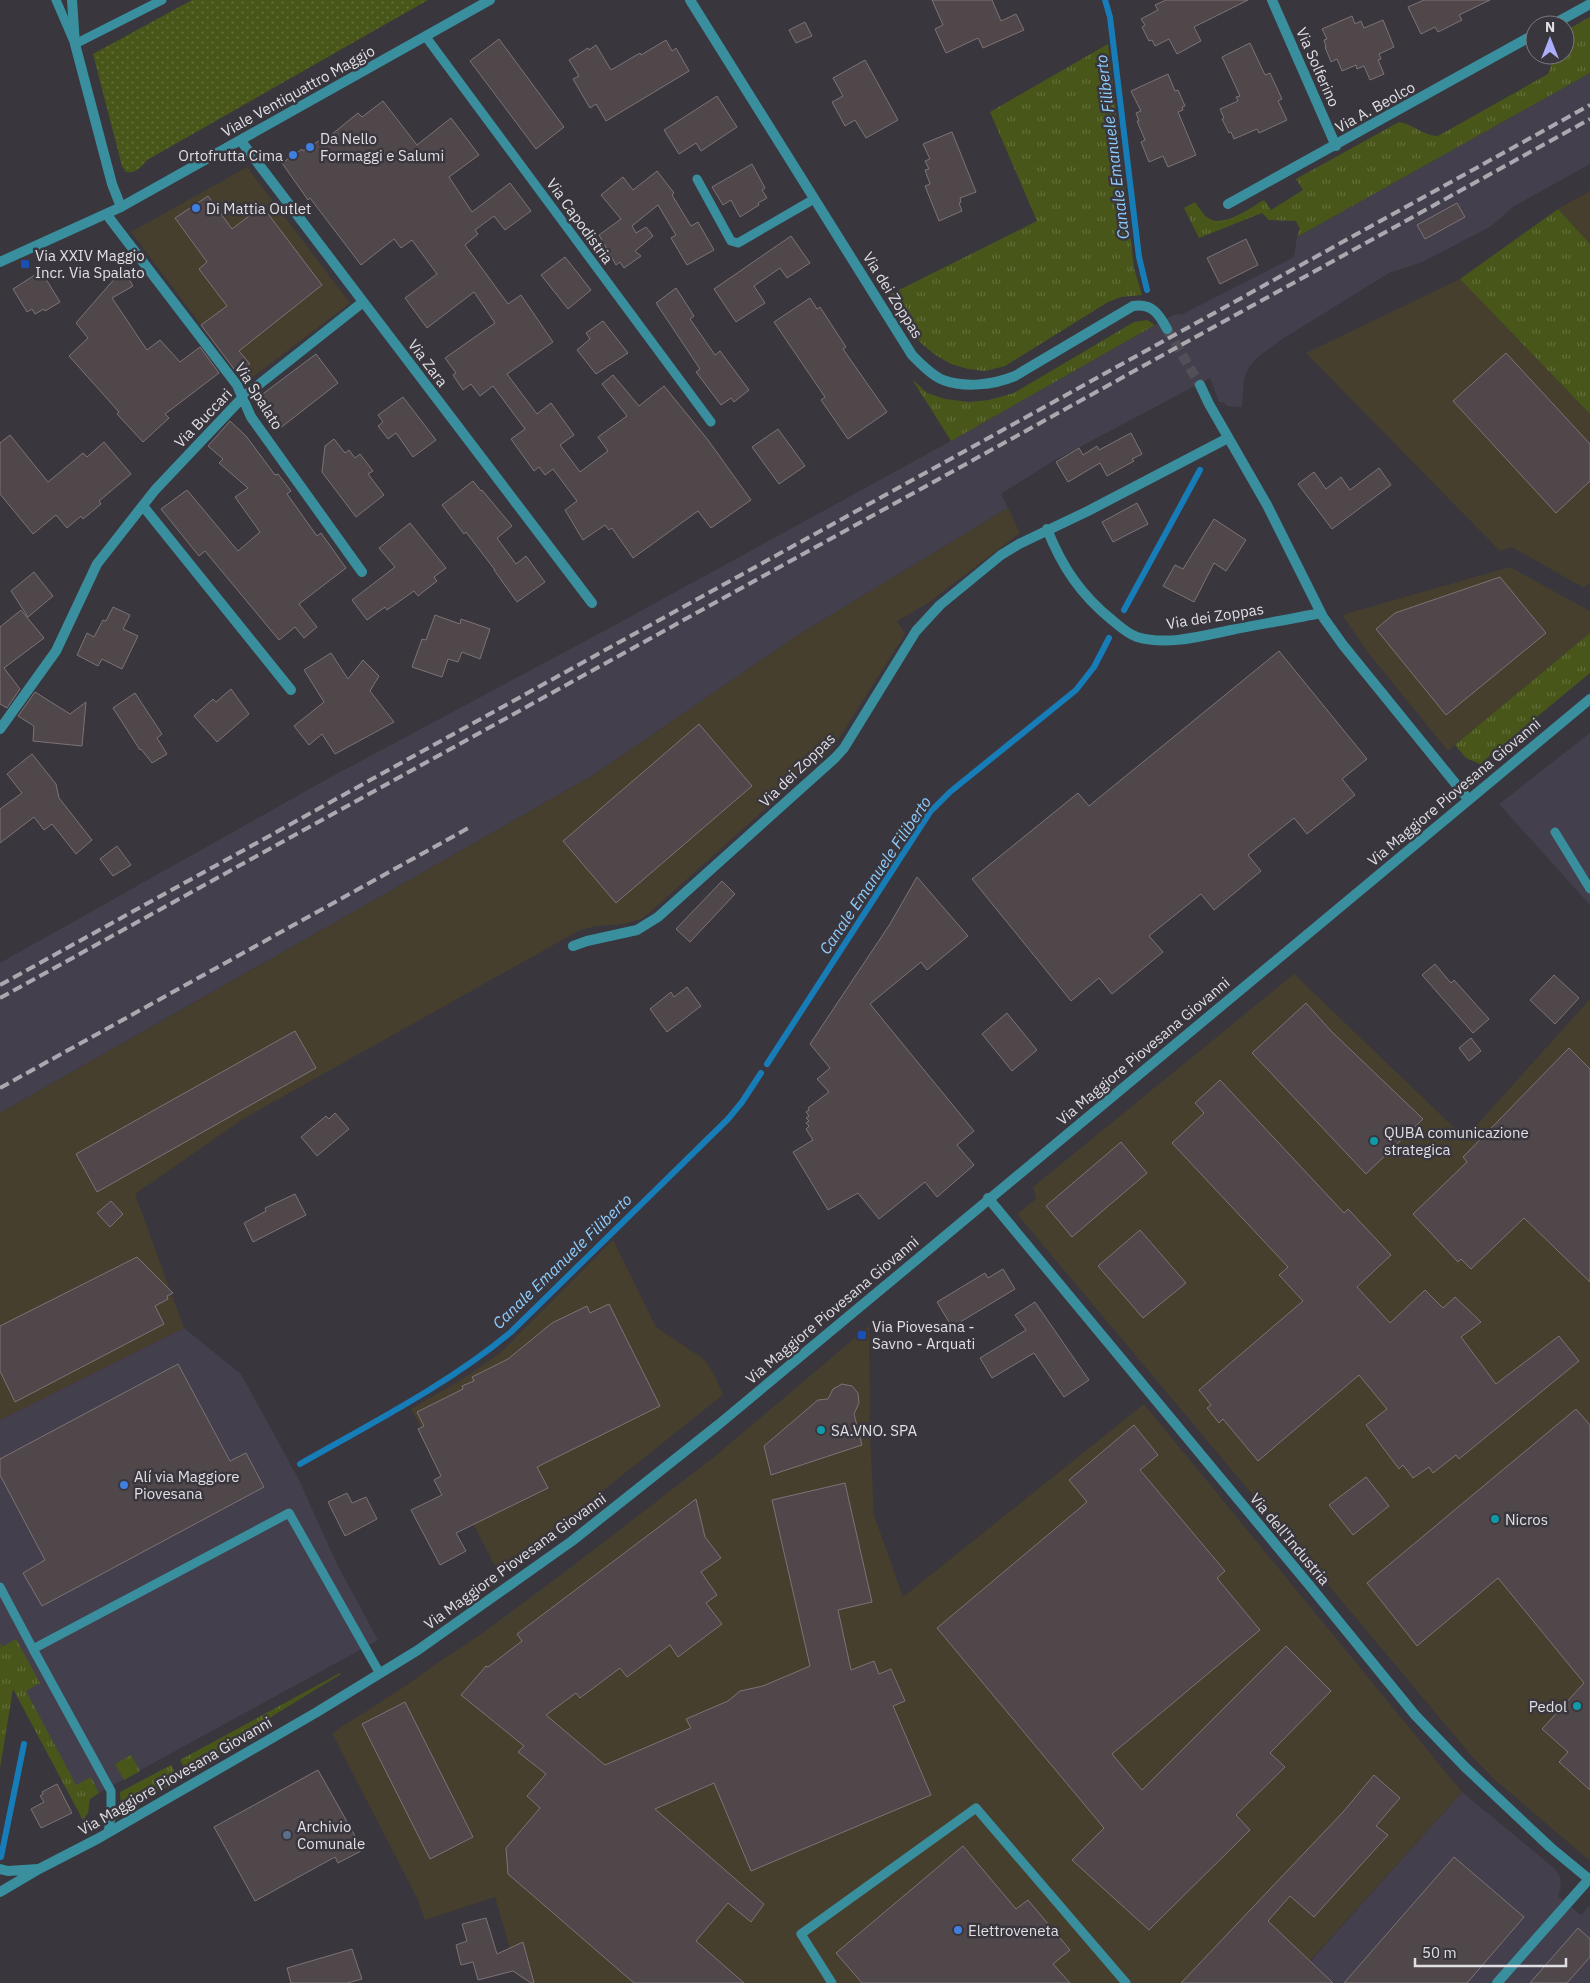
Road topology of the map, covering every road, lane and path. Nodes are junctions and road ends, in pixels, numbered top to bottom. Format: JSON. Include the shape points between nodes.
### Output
{"nodes":[{"id":1,"x":56,"y":0,"type":"edge"},
{"id":2,"x":72,"y":0,"type":"edge"},
{"id":3,"x":162,"y":0,"type":"edge"},
{"id":4,"x":490,"y":0,"type":"edge"},
{"id":5,"x":690,"y":0,"type":"edge"},
{"id":6,"x":1272,"y":0,"type":"edge"},
{"id":7,"x":1590,"y":4,"type":"edge"},
{"id":8,"x":1570,"y":15,"type":"edge"},
{"id":9,"x":426,"y":37,"type":"junction"},
{"id":10,"x":1525,"y":40,"type":"edge"},
{"id":11,"x":75,"y":44,"type":"junction"},
{"id":12,"x":241,"y":141,"type":"junction"},
{"id":13,"x":1336,"y":146,"type":"junction"},
{"id":14,"x":697,"y":179,"type":"dead end"},
{"id":15,"x":814,"y":199,"type":"junction"},
{"id":16,"x":1228,"y":204,"type":"dead end"},
{"id":17,"x":121,"y":208,"type":"junction"},
{"id":18,"x":107,"y":214,"type":"junction"},
{"id":19,"x":0,"y":262,"type":"edge"},
{"id":20,"x":363,"y":302,"type":"junction"},
{"id":21,"x":1167,"y":329,"type":"tunnel mouth"},
{"id":22,"x":1200,"y":385,"type":"tunnel mouth"},
{"id":23,"x":242,"y":397,"type":"junction"},
{"id":24,"x":711,"y":422,"type":"dead end"},
{"id":25,"x":1228,"y":438,"type":"junction"},
{"id":26,"x":143,"y":506,"type":"junction"},
{"id":27,"x":1047,"y":529,"type":"junction"},
{"id":28,"x":362,"y":572,"type":"dead end"},
{"id":29,"x":592,"y":603,"type":"dead end"},
{"id":30,"x":1321,"y":613,"type":"junction"},
{"id":31,"x":292,"y":690,"type":"dead end"},
{"id":32,"x":1590,"y":699,"type":"edge"},
{"id":33,"x":0,"y":729,"type":"edge"},
{"id":34,"x":1468,"y":799,"type":"junction"},
{"id":35,"x":1555,"y":832,"type":"dead end"},
{"id":36,"x":1590,"y":889,"type":"edge"},
{"id":37,"x":573,"y":946,"type":"dead end"},
{"id":38,"x":988,"y":1198,"type":"junction"},
{"id":39,"x":0,"y":1587,"type":"edge"},
{"id":40,"x":33,"y":1648,"type":"junction"},
{"id":41,"x":379,"y":1672,"type":"junction"},
{"id":42,"x":108,"y":1832,"type":"junction"},
{"id":43,"x":39,"y":1869,"type":"junction"},
{"id":44,"x":0,"y":1870,"type":"edge"},
{"id":45,"x":1590,"y":1879,"type":"edge"},
{"id":46,"x":0,"y":1892,"type":"edge"},
{"id":47,"x":832,"y":1983,"type":"edge"},
{"id":48,"x":1126,"y":1983,"type":"edge"},
{"id":49,"x":1497,"y":1983,"type":"edge"}],
"edges":[{"from":1,"to":11,"type":"lane"},
{"from":2,"to":11,"type":"street"},
{"from":3,"to":11,"type":"lane"},
{"from":4,"to":9,"type":"street","name":"Viale Ventiquattro Maggio"},
{"from":5,"to":15,"type":"street","name":"Via dei Zoppas"},
{"from":6,"to":13,"type":"street","name":"Via Solferino"},
{"from":7,"to":8,"type":"street"},
{"from":9,"to":12,"type":"street","name":"Viale Ventiquattro Maggio"},
{"from":9,"to":24,"type":"lane","name":"Via Capodistria"},
{"from":10,"to":13,"type":"street","name":"Via A. Beolco"},
{"from":11,"to":17,"type":"street"},
{"from":12,"to":17,"type":"street","name":"Viale Ventiquattro Maggio"},
{"from":12,"to":20,"type":"street","name":"Via Zara"},
{"from":13,"to":16,"type":"street","name":"Via A. Beolco"},
{"from":14,"to":15,"type":"lane","via":[[731,241],[738,243]]},
{"from":15,"to":21,"type":"street","name":"Via dei Zoppas","via":[[912,355],[941,379],[959,384],[999,383],[1133,306],[1142,304],[1156,311]]},
{"from":17,"to":18,"type":"street","name":"Viale Ventiquattro Maggio"},
{"from":18,"to":19,"type":"street","name":"Viale Ventiquattro Maggio"},
{"from":18,"to":23,"type":"street","name":"Via Spalato","via":[[237,385]]},
{"from":20,"to":23,"type":"street","name":"Via Buccari"},
{"from":20,"to":29,"type":"street","name":"Via Zara"},
{"from":22,"to":25,"type":"street"},
{"from":23,"to":26,"type":"street","name":"Via Buccari"},
{"from":23,"to":28,"type":"street","name":"Via Spalato","via":[[252,417]]},
{"from":25,"to":27,"type":"street","name":"Via dei Zoppas"},
{"from":25,"to":30,"type":"street","via":[[1267,505]]},
{"from":26,"to":31,"type":"street"},
{"from":26,"to":33,"type":"street","name":"Via Buccari","via":[[97,564],[56,651]]},
{"from":27,"to":30,"type":"street","name":"Via dei Zoppas","via":[[1065,570],[1083,592],[1108,617],[1138,638],[1185,639]]},
{"from":27,"to":37,"type":"street","name":"Via dei Zoppas","via":[[1001,555],[940,605],[916,631],[835,758],[658,917],[637,930]]},
{"from":30,"to":34,"type":"street","via":[[1343,645]]},
{"from":32,"to":34,"type":"street","name":"Via Maggiore Piovesana Giovanni"},
{"from":34,"to":38,"type":"street","name":"Via Maggiore Piovesana Giovanni"},
{"from":35,"to":36,"type":"lane"},
{"from":38,"to":41,"type":"street","name":"Via Maggiore Piovesana Giovanni","via":[[718,1424],[572,1541],[418,1650]]},
{"from":38,"to":45,"type":"street","name":"Via dell'Industria","via":[[1415,1715],[1550,1847]]},
{"from":39,"to":40,"type":"lane"},
{"from":40,"to":41,"type":"lane","via":[[289,1513]]},
{"from":40,"to":42,"type":"lane","via":[[111,1791]]},
{"from":41,"to":42,"type":"street","name":"Via Maggiore Piovesana Giovanni","via":[[317,1712]]},
{"from":42,"to":43,"type":"street","name":"Via Maggiore Piovesana Giovanni"},
{"from":43,"to":44,"type":"street","name":"Via Maggiore Piovesana Giovanni"},
{"from":43,"to":46,"type":"street","name":"Via Maggiore Piovesana Giovanni"},
{"from":45,"to":49,"type":"street"},
{"from":47,"to":48,"type":"lane","via":[[801,1934],[976,1808]]}]}
